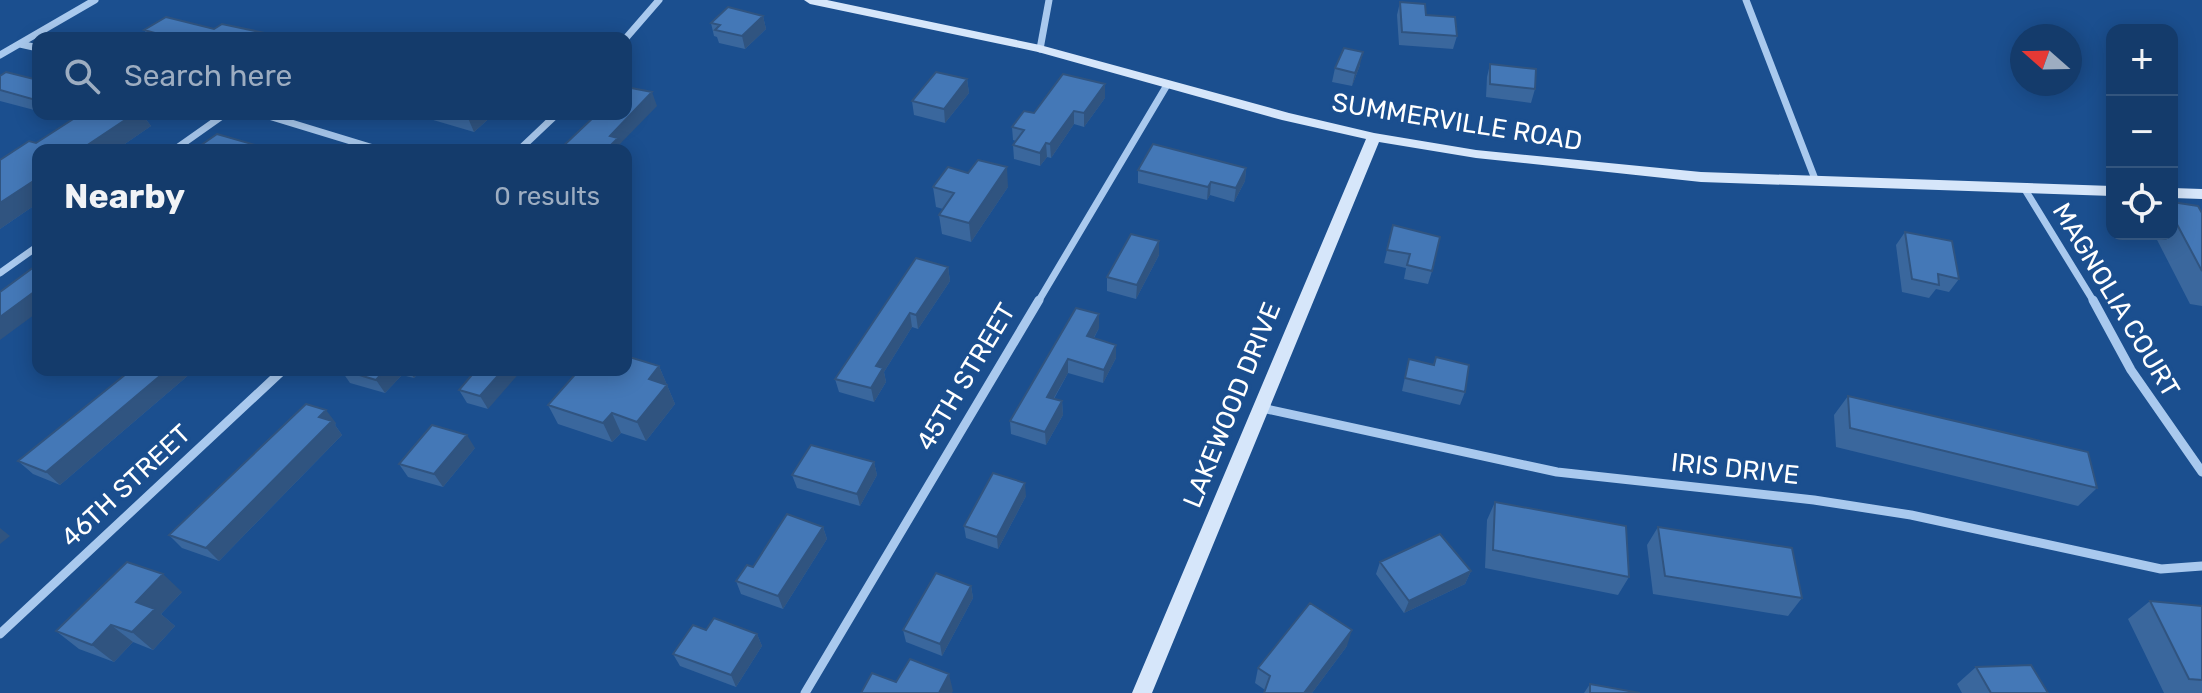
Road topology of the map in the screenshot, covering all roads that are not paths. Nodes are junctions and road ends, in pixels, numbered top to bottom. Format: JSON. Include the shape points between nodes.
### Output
{"nodes":[{"id":1,"x":95,"y":0,"type":"edge"},
{"id":2,"x":659,"y":0,"type":"edge"},
{"id":3,"x":810,"y":0,"type":"edge"},
{"id":4,"x":1049,"y":0,"type":"edge"},
{"id":5,"x":1746,"y":0,"type":"edge"},
{"id":6,"x":40,"y":32,"type":"edge"},
{"id":7,"x":631,"y":32,"type":"edge"},
{"id":8,"x":32,"y":37,"type":"edge"},
{"id":9,"x":20,"y":44,"type":"junction"},
{"id":10,"x":32,"y":47,"type":"edge"},
{"id":11,"x":1040,"y":49,"type":"junction"},
{"id":12,"x":0,"y":55,"type":"edge"},
{"id":13,"x":1167,"y":85,"type":"junction"},
{"id":14,"x":216,"y":120,"type":"edge"},
{"id":15,"x":282,"y":120,"type":"edge"},
{"id":16,"x":551,"y":120,"type":"edge"},
{"id":17,"x":1374,"y":137,"type":"junction"},
{"id":18,"x":182,"y":144,"type":"edge"},
{"id":19,"x":360,"y":144,"type":"edge"},
{"id":20,"x":525,"y":144,"type":"edge"},
{"id":21,"x":1815,"y":179,"type":"junction"},
{"id":22,"x":2024,"y":188,"type":"junction"},
{"id":23,"x":2106,"y":191,"type":"edge"},
{"id":24,"x":2178,"y":193,"type":"edge"},
{"id":25,"x":2202,"y":194,"type":"edge"},
{"id":26,"x":32,"y":250,"type":"edge"},
{"id":27,"x":0,"y":273,"type":"edge"},
{"id":28,"x":277,"y":376,"type":"edge"},
{"id":29,"x":1262,"y":408,"type":"junction"},
{"id":30,"x":2202,"y":472,"type":"edge"},
{"id":31,"x":2202,"y":566,"type":"edge"},
{"id":32,"x":0,"y":634,"type":"edge"},
{"id":33,"x":805,"y":693,"type":"edge"},
{"id":34,"x":1142,"y":693,"type":"edge"}],
"edges":[{"from":1,"to":6,"type":"street"},
{"from":2,"to":7,"type":"street"},
{"from":3,"to":11,"type":"main road","name":"SUMMERVILLE ROAD"},
{"from":4,"to":11,"type":"street"},
{"from":5,"to":21,"type":"street"},
{"from":8,"to":9,"type":"street"},
{"from":9,"to":10,"type":"street"},
{"from":9,"to":12,"type":"street"},
{"from":11,"to":13,"type":"main road","name":"SUMMERVILLE ROAD"},
{"from":13,"to":17,"type":"main road","name":"SUMMERVILLE ROAD"},
{"from":13,"to":33,"type":"street","name":"45TH STREET"},
{"from":14,"to":18,"type":"street"},
{"from":15,"to":19,"type":"street"},
{"from":16,"to":20,"type":"street"},
{"from":17,"to":21,"type":"main road","name":"SUMMERVILLE ROAD","via":[[1626,172]]},
{"from":17,"to":29,"type":"main road","name":"LAKEWOOD DRIVE","via":[[1296,314]]},
{"from":21,"to":22,"type":"main road","name":"SUMMERVILLE ROAD"},
{"from":22,"to":23,"type":"main road","name":"SUMMERVILLE ROAD"},
{"from":22,"to":30,"type":"street","name":"MAGNOLIA COURT","via":[[2131,370]]},
{"from":24,"to":25,"type":"main road"},
{"from":26,"to":27,"type":"street"},
{"from":28,"to":32,"type":"street","name":"46TH STREET"},
{"from":29,"to":31,"type":"street","name":"IRIS DRIVE","via":[[1557,472],[1814,500],[1911,515],[2161,569]]},
{"from":29,"to":34,"type":"main road","name":"LAKEWOOD DRIVE"}]}
